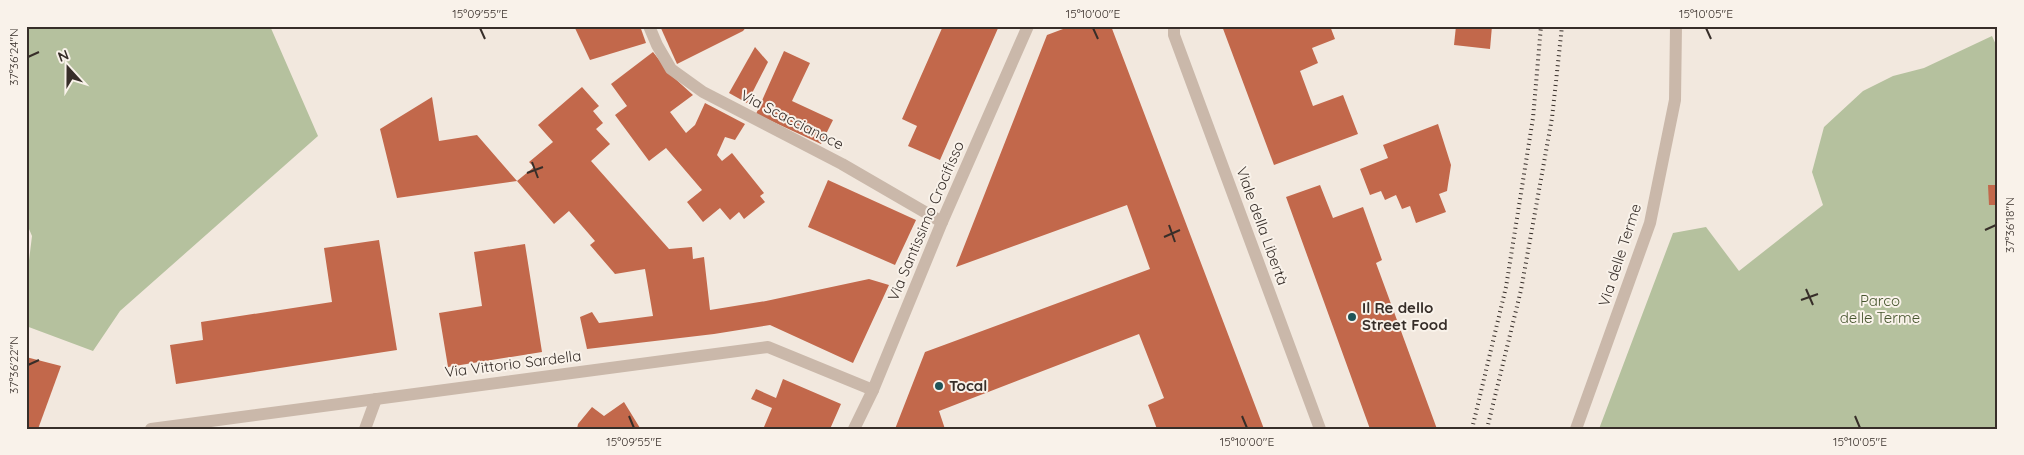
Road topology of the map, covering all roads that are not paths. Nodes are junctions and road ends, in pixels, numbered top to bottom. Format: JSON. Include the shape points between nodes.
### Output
{"nodes":[{"id":1,"x":649,"y":26,"type":"edge"},
{"id":2,"x":1028,"y":26,"type":"edge"},
{"id":3,"x":1676,"y":26,"type":"edge"},
{"id":4,"x":1171,"y":29,"type":"edge"},
{"id":5,"x":942,"y":222,"type":"junction"},
{"id":6,"x":873,"y":390,"type":"junction"},
{"id":7,"x":376,"y":398,"type":"junction"},
{"id":8,"x":151,"y":429,"type":"edge"},
{"id":9,"x":365,"y":429,"type":"edge"},
{"id":10,"x":854,"y":429,"type":"edge"},
{"id":11,"x":1320,"y":429,"type":"edge"},
{"id":12,"x":1576,"y":429,"type":"edge"}],
"edges":[{"from":1,"to":5,"type":"street","name":"Via Scaccianoce","via":[[671,69],[703,92],[842,164]]},
{"from":2,"to":5,"type":"street","name":"Via Santissimo Crocifisso"},
{"from":3,"to":12,"type":"street","name":"Via delle Terme","via":[[1675,100],[1650,223]]},
{"from":4,"to":11,"type":"street","name":"Viale della Libertà"},
{"from":5,"to":6,"type":"street","name":"Via Santissimo Crocifisso"},
{"from":6,"to":7,"type":"street","name":"Via Vittorio Sardella","via":[[768,347]]},
{"from":6,"to":10,"type":"street","name":"Via Santissimo Crocifisso"},
{"from":7,"to":8,"type":"street","name":"Via Vittorio Sardella"},
{"from":7,"to":9,"type":"street"}]}
